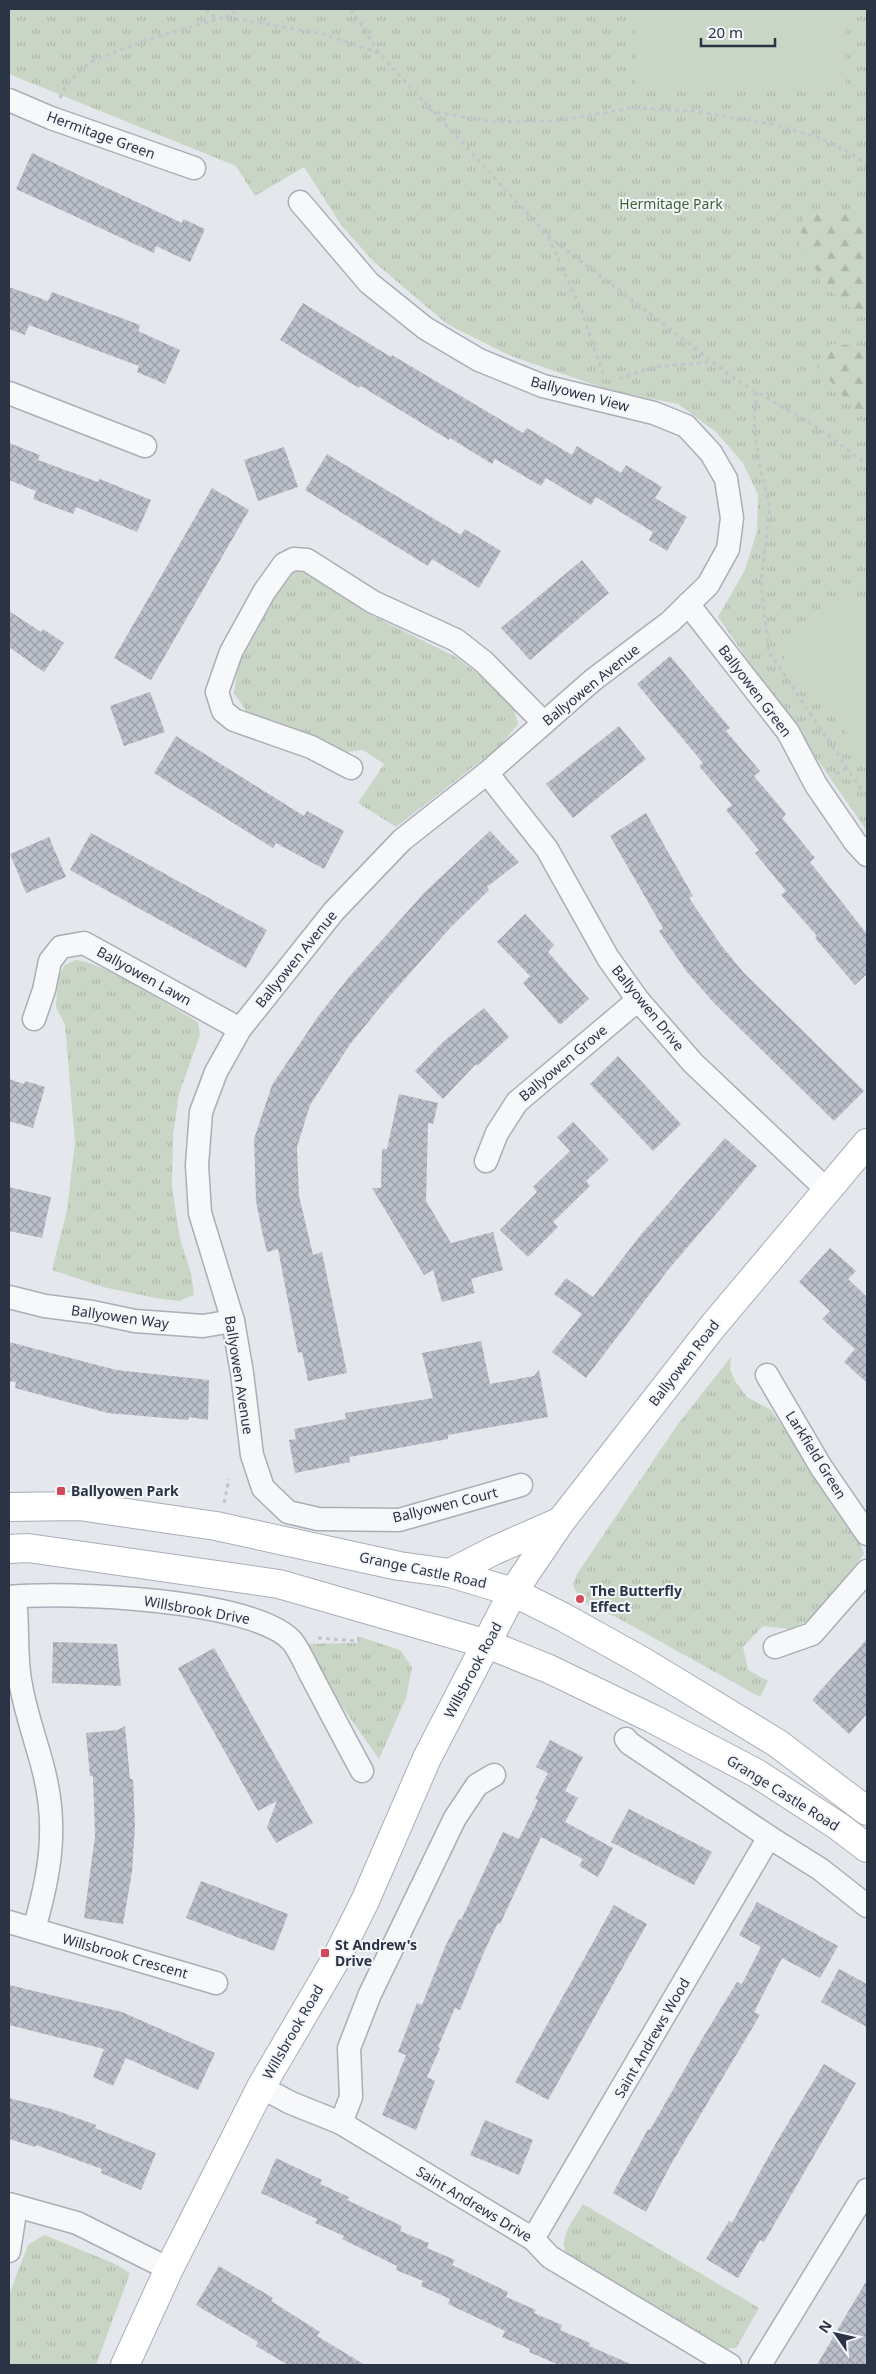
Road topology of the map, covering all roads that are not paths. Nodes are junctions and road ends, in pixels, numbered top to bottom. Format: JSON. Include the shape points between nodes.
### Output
{"nodes":[{"id":1,"x":9,"y":100,"type":"edge"},
{"id":2,"x":194,"y":168,"type":"dead end"},
{"id":3,"x":300,"y":202,"type":"dead end"},
{"id":4,"x":9,"y":392,"type":"edge"},
{"id":5,"x":145,"y":446,"type":"dead end"},
{"id":6,"x":688,"y":604,"type":"junction"},
{"id":7,"x":544,"y":723,"type":"junction"},
{"id":8,"x":351,"y":768,"type":"dead end"},
{"id":9,"x":487,"y":773,"type":"junction"},
{"id":10,"x":867,"y":856,"type":"edge"},
{"id":11,"x":638,"y":1000,"type":"junction"},
{"id":12,"x":34,"y":1019,"type":"dead end"},
{"id":13,"x":240,"y":1029,"type":"junction"},
{"id":14,"x":867,"y":1143,"type":"edge"},
{"id":15,"x":486,"y":1161,"type":"dead end"},
{"id":16,"x":827,"y":1190,"type":"junction"},
{"id":17,"x":9,"y":1297,"type":"edge"},
{"id":18,"x":232,"y":1322,"type":"junction"},
{"id":19,"x":767,"y":1375,"type":"dead end"},
{"id":20,"x":252,"y":1455,"type":"joint"},
{"id":21,"x":521,"y":1485,"type":"dead end"},
{"id":22,"x":9,"y":1507,"type":"edge"},
{"id":23,"x":561,"y":1521,"type":"junction"},
{"id":24,"x":867,"y":1534,"type":"edge"},
{"id":25,"x":9,"y":1548,"type":"edge"},
{"id":26,"x":867,"y":1571,"type":"edge"},
{"id":27,"x":450,"y":1573,"type":"junction"},
{"id":28,"x":513,"y":1592,"type":"junction"},
{"id":29,"x":12,"y":1597,"type":"edge"},
{"id":30,"x":447,"y":1632,"type":"junction"},
{"id":31,"x":487,"y":1644,"type":"junction"},
{"id":32,"x":775,"y":1647,"type":"dead end"},
{"id":33,"x":626,"y":1739,"type":"dead end"},
{"id":34,"x":362,"y":1771,"type":"dead end"},
{"id":35,"x":494,"y":1775,"type":"dead end"},
{"id":36,"x":867,"y":1811,"type":"edge"},
{"id":37,"x":769,"y":1837,"type":"junction"},
{"id":38,"x":867,"y":1848,"type":"edge"},
{"id":39,"x":867,"y":1906,"type":"edge"},
{"id":40,"x":9,"y":1922,"type":"edge"},
{"id":41,"x":34,"y":1929,"type":"junction"},
{"id":42,"x":341,"y":1949,"type":"junction"},
{"id":43,"x":216,"y":1983,"type":"dead end"},
{"id":44,"x":261,"y":2087,"type":"junction"},
{"id":45,"x":341,"y":2123,"type":"junction"},
{"id":46,"x":867,"y":2190,"type":"edge"},
{"id":47,"x":12,"y":2205,"type":"edge"},
{"id":48,"x":534,"y":2239,"type":"junction"},
{"id":49,"x":9,"y":2251,"type":"edge"},
{"id":50,"x":169,"y":2269,"type":"junction"},
{"id":51,"x":125,"y":2365,"type":"edge"},
{"id":52,"x":730,"y":2365,"type":"edge"},
{"id":53,"x":760,"y":2365,"type":"edge"}],
"edges":[{"from":1,"to":2,"type":"street","name":"Hermitage Green"},
{"from":3,"to":6,"type":"street","name":"Ballyowen View","via":[[369,283],[425,328],[479,360],[543,386],[654,413],[686,426],[711,452],[726,479],[732,518],[728,548],[708,585]]},
{"from":4,"to":5,"type":"street"},
{"from":6,"to":7,"type":"street","name":"Ballyowen Avenue"},
{"from":6,"to":10,"type":"street","name":"Ballyowen Green","via":[[788,732],[816,785]]},
{"from":7,"to":8,"type":"street","via":[[484,662],[456,640],[372,602],[307,560],[294,559],[284,564],[264,592],[231,652],[217,692],[223,711],[234,720],[311,747]]},
{"from":7,"to":9,"type":"street","name":"Ballyowen Avenue"},
{"from":9,"to":11,"type":"street","name":"Ballyowen Drive","via":[[547,849],[608,958]]},
{"from":9,"to":13,"type":"street","name":"Ballyowen Avenue","via":[[402,840],[334,911]]},
{"from":11,"to":15,"type":"street","name":"Ballyowen Grove","via":[[517,1102],[497,1133]]},
{"from":11,"to":16,"type":"street","name":"Ballyowen Drive","via":[[694,1063]]},
{"from":12,"to":13,"type":"street","name":"Ballyowen Lawn","via":[[50,961],[61,947],[84,943]]},
{"from":13,"to":18,"type":"street","name":"Ballyowen Avenue","via":[[216,1072],[201,1112],[197,1165],[200,1214]]},
{"from":14,"to":16,"type":"main road","name":"Ballyowen Road"},
{"from":16,"to":23,"type":"main road","name":"Ballyowen Road","via":[[713,1326]]},
{"from":17,"to":18,"type":"street","name":"Ballyowen Way","via":[[135,1321],[203,1326]]},
{"from":18,"to":20,"type":"street","name":"Ballyowen Avenue"},
{"from":19,"to":24,"type":"street","name":"Larkfield Green","via":[[821,1467]]},
{"from":20,"to":21,"type":"street","name":"Ballyowen Court","via":[[263,1488],[275,1500],[288,1512],[318,1519],[399,1520]]},
{"from":22,"to":27,"type":"main road","name":"Grange Castle Road","via":[[79,1506],[216,1526],[399,1566]]},
{"from":23,"to":27,"type":"main road"},
{"from":23,"to":28,"type":"main road","name":"Ballyowen Road"},
{"from":25,"to":30,"type":"main road","name":"Grange Castle Road","via":[[28,1548],[279,1584]]},
{"from":26,"to":32,"type":"street","via":[[812,1634]]},
{"from":27,"to":28,"type":"main road","name":"Grange Castle Road"},
{"from":28,"to":31,"type":"main road","name":"Willsbrook Road"},
{"from":28,"to":36,"type":"main road","name":"Grange Castle Road","via":[[642,1661],[777,1742]]},
{"from":29,"to":34,"type":"street","name":"Willsbrook Drive","via":[[78,1594],[161,1602],[238,1615],[273,1626],[293,1643]]},
{"from":29,"to":41,"type":"street","via":[[19,1673],[32,1736],[47,1784],[53,1824],[42,1902]]},
{"from":30,"to":31,"type":"main road","name":"Grange Castle Road"},
{"from":30,"to":42,"type":"main road","via":[[460,1652],[376,1830]]},
{"from":31,"to":38,"type":"main road","name":"Grange Castle Road","via":[[645,1715],[756,1773]]},
{"from":31,"to":42,"type":"main road","name":"Willsbrook Road","via":[[427,1758]]},
{"from":33,"to":37,"type":"street"},
{"from":35,"to":45,"type":"street","via":[[478,1785],[455,1818],[370,1994],[349,2048],[351,2097]]},
{"from":37,"to":39,"type":"street","via":[[820,1869]]},
{"from":37,"to":48,"type":"street","name":"Saint Andrews Wood"},
{"from":40,"to":41,"type":"street","name":"Willsbrook Crescent"},
{"from":41,"to":43,"type":"street","name":"Willsbrook Crescent"},
{"from":42,"to":44,"type":"main road","name":"Willsbrook Road"},
{"from":44,"to":45,"type":"street","name":"Saint Andrews Drive"},
{"from":44,"to":50,"type":"main road","name":"Willsbrook Road"},
{"from":45,"to":48,"type":"street","name":"Saint Andrews Drive"},
{"from":46,"to":53,"type":"street"},
{"from":47,"to":49,"type":"street"},
{"from":47,"to":50,"type":"street","via":[[77,2223]]},
{"from":48,"to":52,"type":"street","name":"Saint Andrews Drive","via":[[550,2257]]},
{"from":50,"to":51,"type":"main road","name":"Willsbrook Road"}]}
